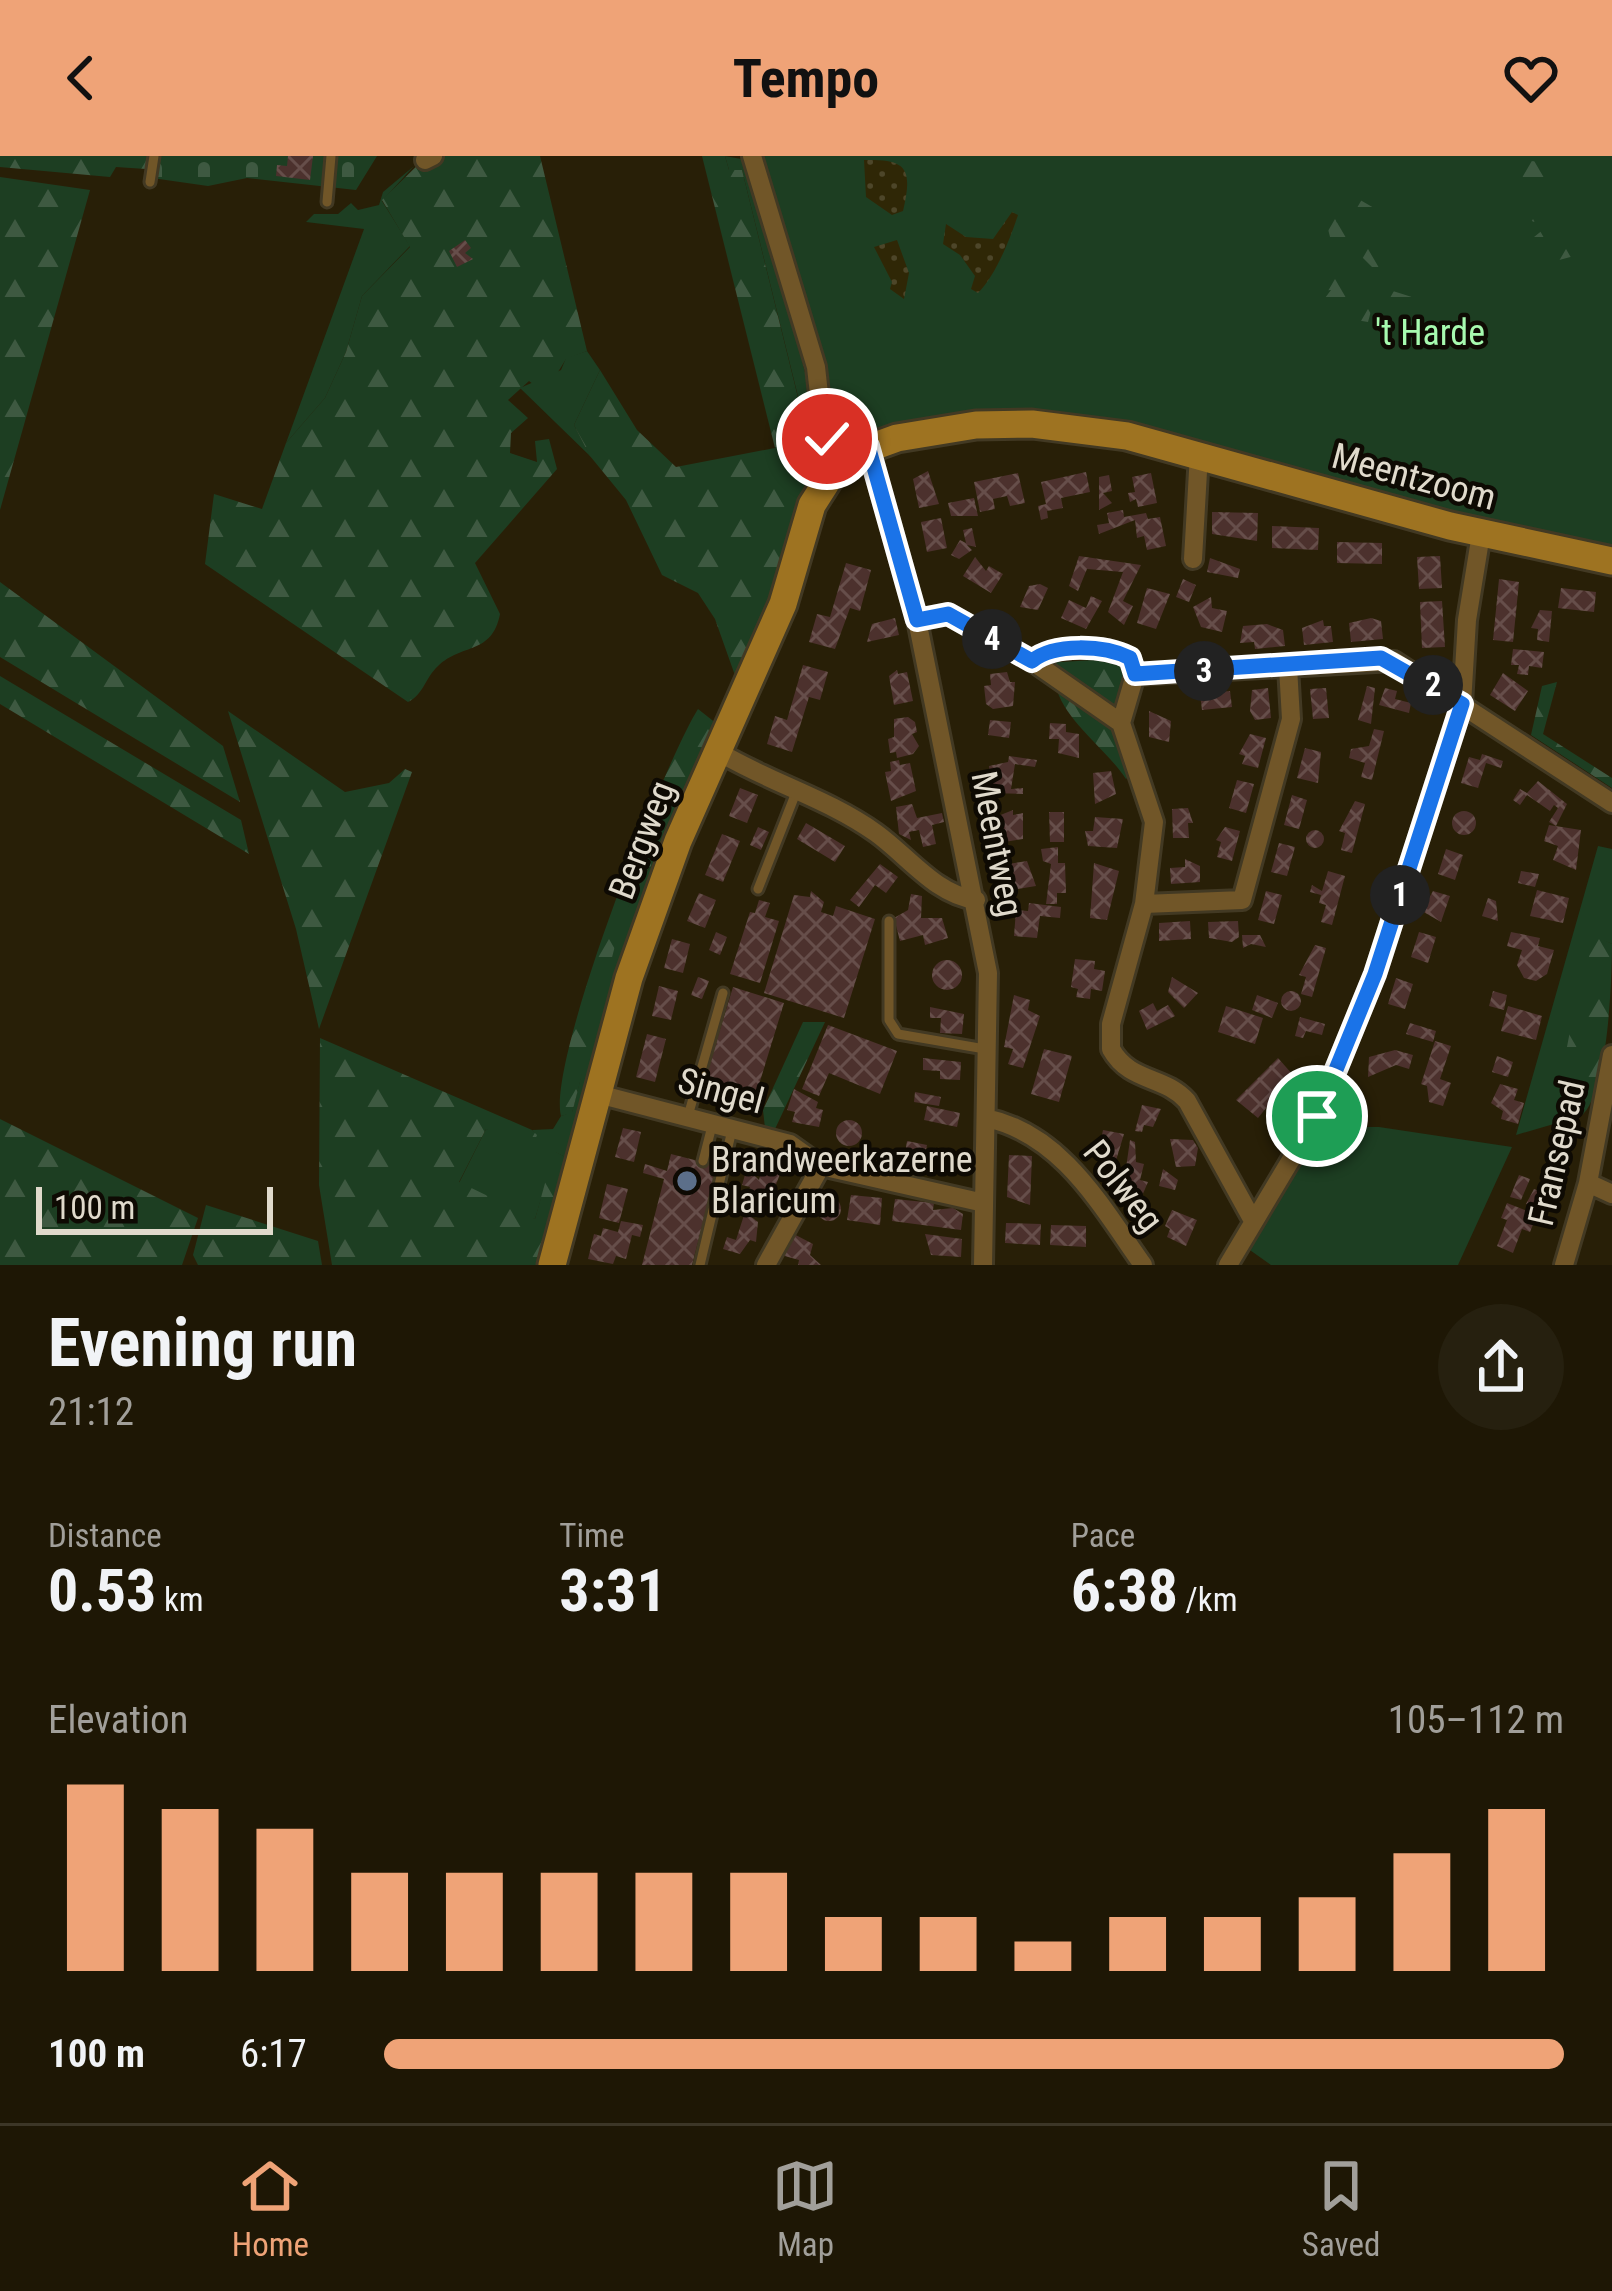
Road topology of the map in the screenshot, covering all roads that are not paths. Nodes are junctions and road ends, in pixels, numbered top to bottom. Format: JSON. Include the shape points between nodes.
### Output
{"nodes":[{"id":1,"x":154,"y":156,"type":"edge"},
{"id":2,"x":332,"y":156,"type":"edge"},
{"id":3,"x":752,"y":156,"type":"edge"},
{"id":4,"x":150,"y":182,"type":"dead end"},
{"id":5,"x":328,"y":202,"type":"dead end"},
{"id":6,"x":855,"y":452,"type":"junction"},
{"id":7,"x":1199,"y":454,"type":"junction"},
{"id":8,"x":1481,"y":534,"type":"junction"},
{"id":9,"x":1193,"y":559,"type":"dead end"},
{"id":10,"x":1612,"y":561,"type":"edge"},
{"id":11,"x":917,"y":620,"type":"junction"},
{"id":12,"x":1032,"y":661,"type":"junction"},
{"id":13,"x":1288,"y":667,"type":"junction"},
{"id":14,"x":1135,"y":674,"type":"junction"},
{"id":15,"x":1462,"y":704,"type":"junction"},
{"id":16,"x":1121,"y":724,"type":"junction"},
{"id":17,"x":717,"y":751,"type":"junction"},
{"id":18,"x":797,"y":790,"type":"junction"},
{"id":19,"x":1612,"y":803,"type":"edge"},
{"id":20,"x":758,"y":889,"type":"dead end"},
{"id":21,"x":976,"y":900,"type":"junction"},
{"id":22,"x":1144,"y":904,"type":"junction"},
{"id":23,"x":889,"y":921,"type":"dead end"},
{"id":24,"x":724,"y":993,"type":"dead end"},
{"id":25,"x":987,"y":1049,"type":"junction"},
{"id":26,"x":1612,"y":1054,"type":"edge"},
{"id":27,"x":598,"y":1094,"type":"junction"},
{"id":28,"x":1608,"y":1104,"type":"edge"},
{"id":29,"x":688,"y":1116,"type":"junction"},
{"id":30,"x":986,"y":1118,"type":"junction"},
{"id":31,"x":723,"y":1125,"type":"junction"},
{"id":32,"x":704,"y":1161,"type":"dead end"},
{"id":33,"x":821,"y":1166,"type":"junction"},
{"id":34,"x":1588,"y":1183,"type":"junction"},
{"id":35,"x":1612,"y":1194,"type":"edge"},
{"id":36,"x":984,"y":1203,"type":"junction"},
{"id":37,"x":1252,"y":1219,"type":"junction"},
{"id":38,"x":1230,"y":1263,"type":"edge"},
{"id":39,"x":552,"y":1265,"type":"edge"},
{"id":40,"x":700,"y":1265,"type":"edge"},
{"id":41,"x":766,"y":1265,"type":"edge"},
{"id":42,"x":983,"y":1265,"type":"edge"},
{"id":43,"x":1143,"y":1265,"type":"edge"},
{"id":44,"x":1564,"y":1265,"type":"edge"}],
"edges":[{"from":1,"to":4,"type":"lane"},
{"from":2,"to":5,"type":"lane"},
{"from":3,"to":6,"type":"street","name":"Meentweg","via":[[817,367],[823,430]]},
{"from":6,"to":7,"type":"street","name":"Meentzoom","via":[[936,430],[1032,424]]},
{"from":6,"to":11,"type":"street","name":"Meentweg"},
{"from":6,"to":17,"type":"street","name":"Bergweg","via":[[812,505],[783,604]]},
{"from":7,"to":8,"type":"street","name":"Meentzoom"},
{"from":7,"to":9,"type":"street"},
{"from":8,"to":10,"type":"street","name":"Meentzoom"},
{"from":8,"to":15,"type":"street"},
{"from":11,"to":12,"type":"street","via":[[948,614]]},
{"from":11,"to":21,"type":"street","name":"Meentweg"},
{"from":12,"to":14,"type":"street","via":[[1045,651],[1113,649],[1130,658]]},
{"from":12,"to":16,"type":"street"},
{"from":13,"to":14,"type":"street"},
{"from":13,"to":15,"type":"street","via":[[1394,661]]},
{"from":13,"to":22,"type":"street","via":[[1292,719],[1242,900]]},
{"from":14,"to":16,"type":"street"},
{"from":15,"to":19,"type":"street"},
{"from":15,"to":37,"type":"street","via":[[1375,974],[1325,1096]]},
{"from":16,"to":22,"type":"street","via":[[1154,821]]},
{"from":17,"to":18,"type":"street"},
{"from":17,"to":27,"type":"street","name":"Bergweg","via":[[629,978]]},
{"from":18,"to":20,"type":"lane"},
{"from":18,"to":21,"type":"street","via":[[874,832],[953,897]]},
{"from":21,"to":25,"type":"street","name":"Meentweg","via":[[988,973]]},
{"from":22,"to":37,"type":"street","via":[[1111,1049],[1135,1077],[1177,1089],[1187,1101]]},
{"from":23,"to":25,"type":"lane","via":[[889,1020],[898,1034]]},
{"from":24,"to":29,"type":"lane"},
{"from":25,"to":30,"type":"street","name":"Meentweg"},
{"from":26,"to":28,"type":"street","name":"Fransepad"},
{"from":27,"to":29,"type":"street","name":"Singel"},
{"from":27,"to":39,"type":"street","name":"Bergweg"},
{"from":28,"to":34,"type":"street","name":"Fransepad"},
{"from":29,"to":31,"type":"street","name":"Singel"},
{"from":30,"to":36,"type":"street","name":"Meentweg"},
{"from":30,"to":43,"type":"street","name":"Polweg","via":[[1051,1146]]},
{"from":31,"to":32,"type":"lane"},
{"from":31,"to":33,"type":"street","name":"Singel","via":[[790,1144]]},
{"from":31,"to":40,"type":"lane"},
{"from":33,"to":36,"type":"street","name":"Singel"},
{"from":33,"to":41,"type":"street"},
{"from":34,"to":35,"type":"street"},
{"from":34,"to":44,"type":"street","name":"Fransepad"},
{"from":36,"to":42,"type":"street","name":"Meentweg"},
{"from":37,"to":38,"type":"street"}]}
